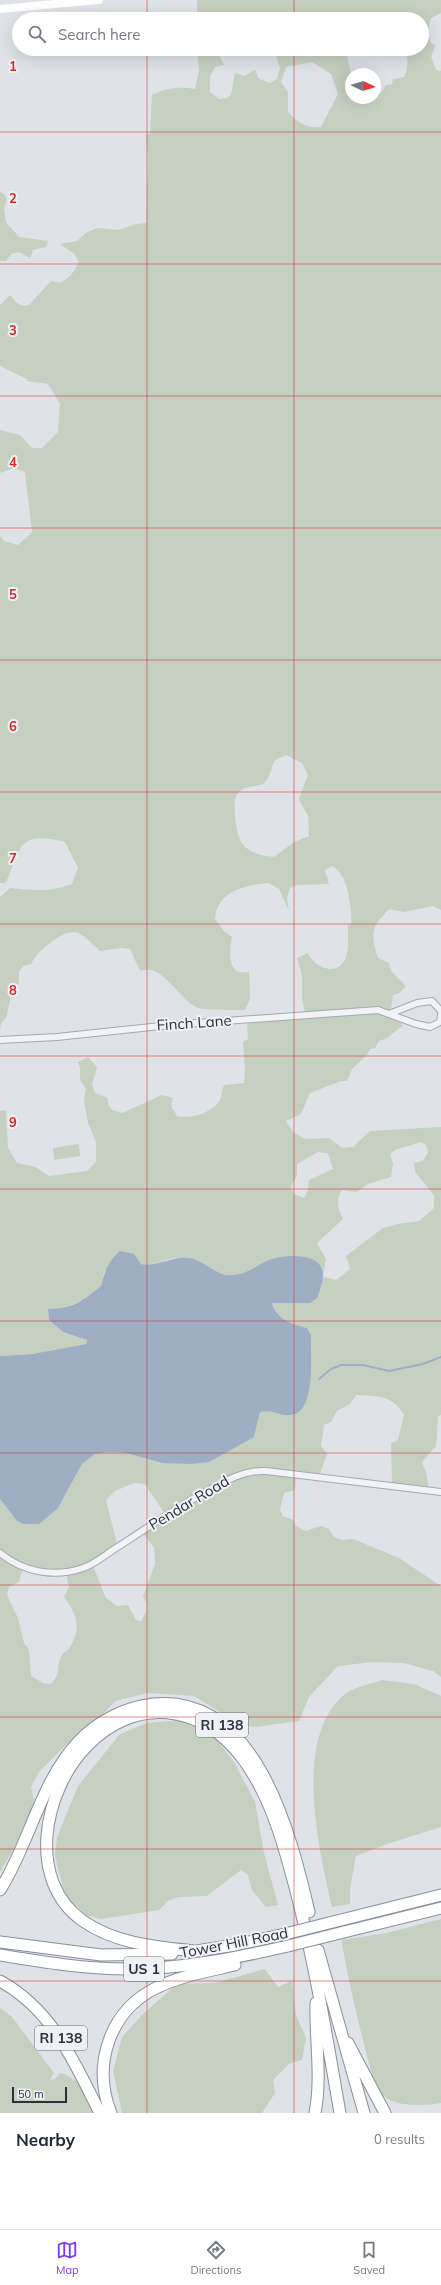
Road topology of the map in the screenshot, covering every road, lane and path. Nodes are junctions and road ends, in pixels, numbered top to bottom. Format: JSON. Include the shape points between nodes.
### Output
{"nodes":[{"id":1,"x":99,"y":0,"type":"edge"},
{"id":2,"x":0,"y":9,"type":"edge"},
{"id":3,"x":441,"y":1011,"type":"edge"},
{"id":4,"x":389,"y":1014,"type":"junction"},
{"id":5,"x":441,"y":1015,"type":"edge"},
{"id":6,"x":0,"y":1040,"type":"edge"},
{"id":7,"x":441,"y":1492,"type":"edge"},
{"id":8,"x":0,"y":1553,"type":"edge"},
{"id":9,"x":0,"y":1890,"type":"edge"},
{"id":10,"x":441,"y":1895,"type":"edge"},
{"id":11,"x":441,"y":1908,"type":"edge"},
{"id":12,"x":441,"y":1914,"type":"edge"},
{"id":13,"x":381,"y":1923,"type":"junction"},
{"id":14,"x":0,"y":1942,"type":"edge"},
{"id":15,"x":288,"y":1946,"type":"junction"},
{"id":16,"x":195,"y":1952,"type":"junction"},
{"id":17,"x":0,"y":1955,"type":"edge"},
{"id":18,"x":316,"y":1978,"type":"junction"},
{"id":19,"x":0,"y":1981,"type":"edge"},
{"id":20,"x":338,"y":2026,"type":"junction"},
{"id":21,"x":100,"y":2113,"type":"edge"},
{"id":22,"x":111,"y":2113,"type":"edge"},
{"id":23,"x":315,"y":2113,"type":"edge"},
{"id":24,"x":340,"y":2113,"type":"edge"},
{"id":25,"x":364,"y":2113,"type":"edge"},
{"id":26,"x":385,"y":2113,"type":"edge"}],
"edges":[{"from":1,"to":2,"type":"street"},
{"from":3,"to":4,"type":"street","via":[[432,1001],[417,1003]]},
{"from":4,"to":5,"type":"street","name":"Finch Lane","via":[[430,1027],[440,1022]]},
{"from":4,"to":6,"type":"street","name":"Finch Lane","via":[[378,1010]]},
{"from":7,"to":8,"type":"street","name":"Pendar Road","via":[[250,1472],[237,1475],[194,1497],[83,1568],[51,1573],[37,1571],[22,1567]]},
{"from":9,"to":20,"type":"highway","number":"RI 138","via":[[54,1777],[84,1737],[112,1716],[141,1706],[168,1703],[197,1710],[212,1717],[234,1735],[259,1767],[275,1798],[294,1852]]},
{"from":10,"to":16,"type":"highway","name":"Tower Hill Road","number":"US 1","bridge":true,"via":[[285,1934]]},
{"from":11,"to":13,"type":"highway","name":"Tower Hill Road","number":"US 1"},
{"from":12,"to":13,"type":"highway"},
{"from":13,"to":15,"type":"highway","name":"Tower Hill Road","number":"US 1","bridge":true},
{"from":14,"to":16,"type":"highway","name":"Tower Hill Road","number":"US 1","via":[[101,1955],[153,1956]]},
{"from":15,"to":17,"type":"highway","name":"Tower Hill Road","number":"US 1","via":[[215,1962],[154,1968],[101,1968]]},
{"from":15,"to":22,"type":"highway","via":[[253,1961],[162,1985],[134,2003],[117,2023],[106,2048],[103,2078]]},
{"from":16,"to":18,"type":"highway","via":[[134,1943],[91,1926],[66,1905],[55,1889],[49,1871],[46,1850],[48,1827],[61,1787],[76,1760],[92,1741],[105,1731],[145,1714],[175,1713],[202,1721],[227,1740],[244,1761],[274,1820],[290,1872]]},
{"from":18,"to":23,"type":"highway","via":[[315,2032],[318,2078]]},
{"from":18,"to":24,"type":"highway"},
{"from":19,"to":21,"type":"highway","number":"RI 138","via":[[30,2002],[52,2025],[68,2050]]},
{"from":20,"to":25,"type":"highway","number":"RI 138"},
{"from":20,"to":26,"type":"highway","via":[[362,2066],[372,2091]]}]}
